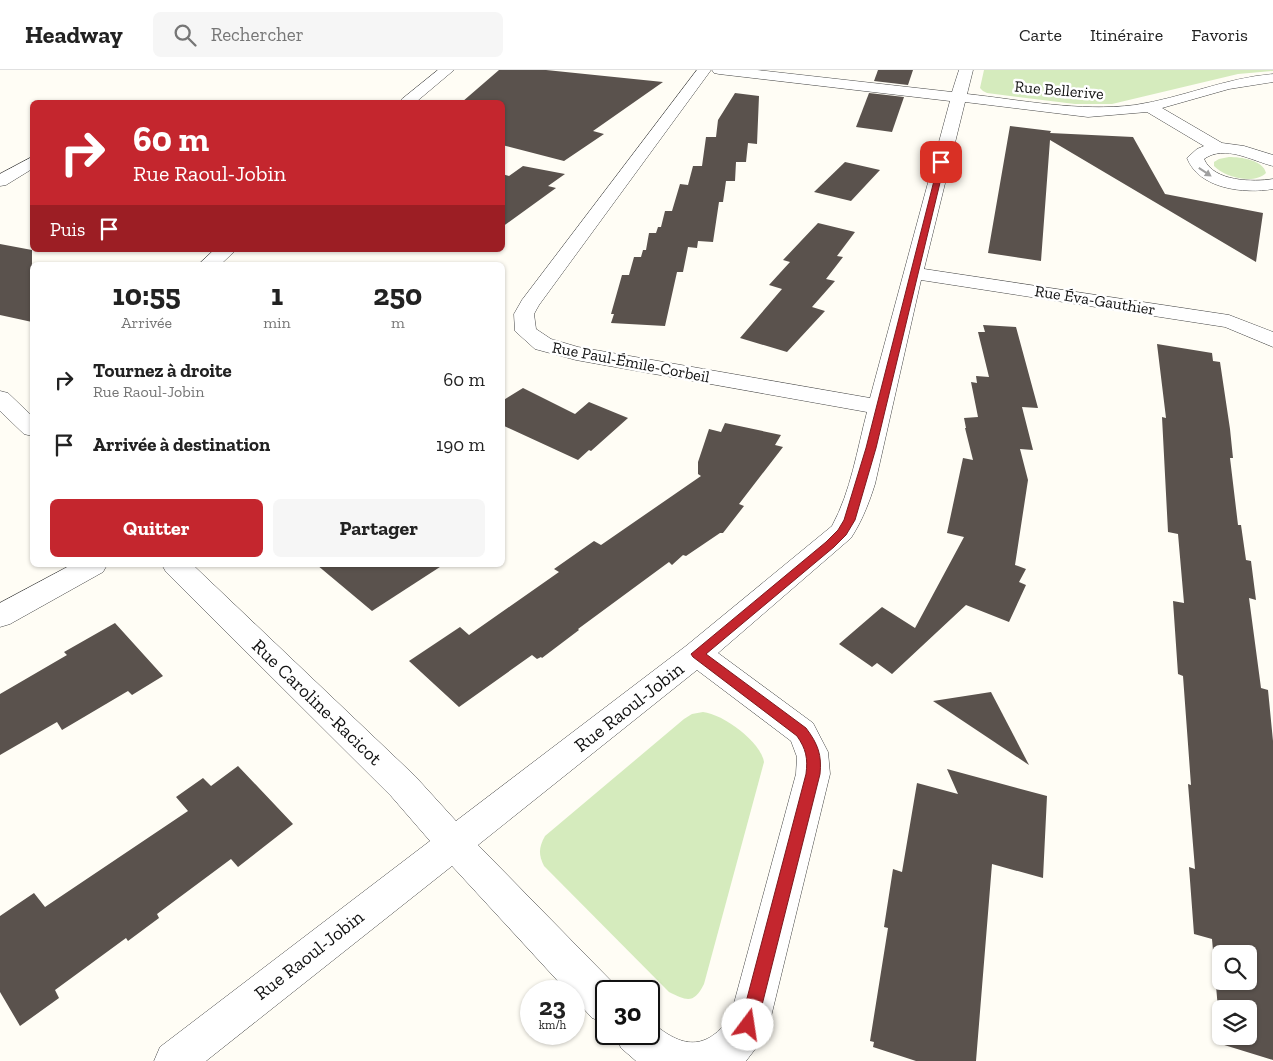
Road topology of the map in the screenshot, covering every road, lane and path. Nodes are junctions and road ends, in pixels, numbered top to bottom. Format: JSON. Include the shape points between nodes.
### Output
{"nodes":[{"id":1,"x":447,"y":70,"type":"edge"},
{"id":2,"x":704,"y":70,"type":"edge"},
{"id":3,"x":719,"y":70,"type":"edge"},
{"id":4,"x":966,"y":70,"type":"edge"},
{"id":5,"x":1273,"y":78,"type":"edge"},
{"id":6,"x":958,"y":97,"type":"junction"},
{"id":7,"x":410,"y":100,"type":"edge"},
{"id":8,"x":1149,"y":107,"type":"junction"},
{"id":9,"x":1220,"y":149,"type":"junction"},
{"id":10,"x":1273,"y":161,"type":"edge"},
{"id":11,"x":30,"y":163,"type":"edge"},
{"id":12,"x":0,"y":181,"type":"edge"},
{"id":13,"x":1273,"y":184,"type":"edge"},
{"id":14,"x":224,"y":252,"type":"edge"},
{"id":15,"x":212,"y":262,"type":"edge"},
{"id":16,"x":913,"y":273,"type":"junction"},
{"id":17,"x":1273,"y":341,"type":"edge"},
{"id":18,"x":16,"y":404,"type":"edge"},
{"id":19,"x":880,"y":407,"type":"junction"},
{"id":20,"x":30,"y":426,"type":"edge"},
{"id":21,"x":89,"y":567,"type":"edge"},
{"id":22,"x":178,"y":567,"type":"edge"},
{"id":23,"x":0,"y":616,"type":"edge"},
{"id":24,"x":698,"y":654,"type":"junction"},
{"id":25,"x":454,"y":842,"type":"junction"},
{"id":26,"x":595,"y":993,"type":"edge"},
{"id":27,"x":646,"y":1045,"type":"edge"},
{"id":28,"x":174,"y":1061,"type":"edge"},
{"id":29,"x":686,"y":1061,"type":"edge"},
{"id":30,"x":700,"y":1061,"type":"edge"}],
"edges":[{"from":1,"to":7,"type":"street"},
{"from":2,"to":19,"type":"street","name":"Rue Paul-Émile-Corbeil","via":[[529,304],[524,314],[526,331],[543,344],[576,353]]},
{"from":3,"to":6,"type":"street","name":"Rue Bellerive"},
{"from":4,"to":6,"type":"street","name":"Rue Raoul-Jobin"},
{"from":5,"to":8,"type":"street","name":"Rue Bellerive","via":[[1244,82]]},
{"from":6,"to":8,"type":"street","name":"Rue Bellerive","via":[[1088,112]]},
{"from":6,"to":16,"type":"street","name":"Rue Raoul-Jobin"},
{"from":8,"to":9,"type":"street"},
{"from":9,"to":10,"type":"street","via":[[1248,152]]},
{"from":9,"to":13,"type":"street","one_way":true,"via":[[1199,154],[1195,164],[1207,174],[1225,181],[1257,186]]},
{"from":11,"to":12,"type":"street"},
{"from":14,"to":15,"type":"street"},
{"from":16,"to":17,"type":"street","name":"Rue Éva-Gauthier","via":[[1229,322]]},
{"from":16,"to":19,"type":"street","name":"Rue Raoul-Jobin"},
{"from":18,"to":20,"type":"street"},
{"from":19,"to":24,"type":"street","name":"Rue Raoul-Jobin","via":[[854,506],[842,532]]},
{"from":21,"to":23,"type":"street"},
{"from":22,"to":25,"type":"street","name":"Rue Caroline-Racicot","via":[[403,786]]},
{"from":24,"to":25,"type":"street","name":"Rue Raoul-Jobin"},
{"from":24,"to":30,"type":"street","via":[[802,732],[815,759],[748,1025],[734,1047],[713,1060]]},
{"from":25,"to":26,"type":"street","name":"Rue Caroline-Racicot"},
{"from":25,"to":28,"type":"street","name":"Rue Raoul-Jobin"},
{"from":27,"to":29,"type":"street","via":[[666,1058]]}]}
